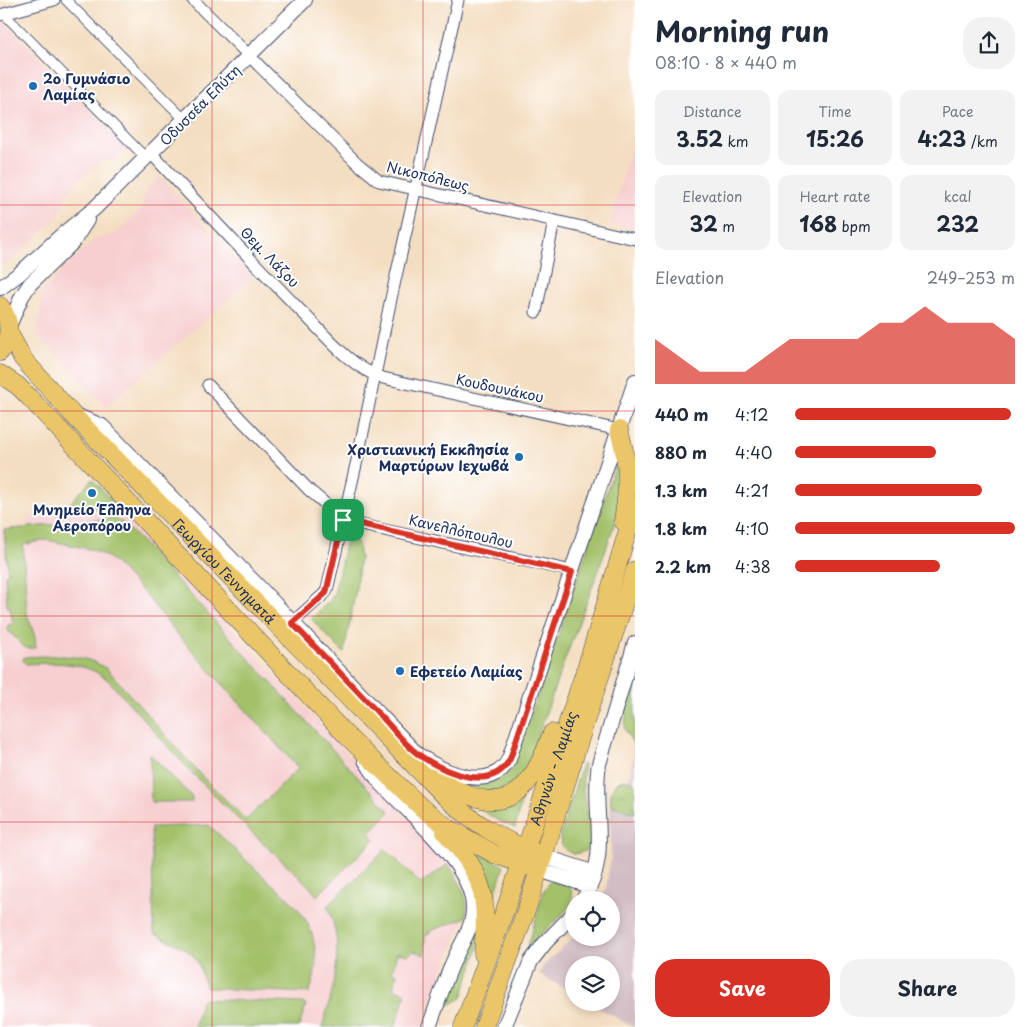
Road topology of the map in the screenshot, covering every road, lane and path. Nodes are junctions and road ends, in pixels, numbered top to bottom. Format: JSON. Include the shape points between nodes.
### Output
{"nodes":[{"id":1,"x":51,"y":0,"type":"edge"},
{"id":2,"x":66,"y":0,"type":"edge"},
{"id":3,"x":193,"y":0,"type":"edge"},
{"id":4,"x":305,"y":0,"type":"edge"},
{"id":5,"x":458,"y":0,"type":"edge"},
{"id":6,"x":2,"y":15,"type":"edge"},
{"id":7,"x":249,"y":56,"type":"junction"},
{"id":8,"x":185,"y":120,"type":"junction"},
{"id":9,"x":149,"y":155,"type":"junction"},
{"id":10,"x":415,"y":190,"type":"junction"},
{"id":11,"x":94,"y":209,"type":"junction"},
{"id":12,"x":554,"y":221,"type":"junction"},
{"id":13,"x":635,"y":239,"type":"edge"},
{"id":14,"x":0,"y":288,"type":"edge"},
{"id":15,"x":0,"y":306,"type":"edge"},
{"id":16,"x":536,"y":312,"type":"dead end"},
{"id":17,"x":9,"y":330,"type":"junction"},
{"id":18,"x":0,"y":352,"type":"edge"},
{"id":19,"x":0,"y":374,"type":"edge"},
{"id":20,"x":374,"y":375,"type":"junction"},
{"id":21,"x":635,"y":381,"type":"edge"},
{"id":22,"x":208,"y":385,"type":"dead end"},
{"id":23,"x":72,"y":414,"type":"junction"},
{"id":24,"x":619,"y":430,"type":"junction"},
{"id":25,"x":635,"y":507,"type":"edge"},
{"id":26,"x":344,"y":518,"type":"junction"},
{"id":27,"x":635,"y":570,"type":"edge"},
{"id":28,"x":572,"y":572,"type":"junction"},
{"id":29,"x":611,"y":586,"type":"junction"},
{"id":30,"x":292,"y":623,"type":"junction"},
{"id":31,"x":600,"y":623,"type":"junction"},
{"id":32,"x":635,"y":643,"type":"edge"},
{"id":33,"x":348,"y":737,"type":"junction"},
{"id":34,"x":408,"y":760,"type":"junction"},
{"id":35,"x":422,"y":808,"type":"junction"},
{"id":36,"x":523,"y":856,"type":"junction"},
{"id":37,"x":541,"y":863,"type":"junction"},
{"id":38,"x":593,"y":879,"type":"junction"},
{"id":39,"x":587,"y":891,"type":"edge"},
{"id":40,"x":565,"y":922,"type":"edge"},
{"id":41,"x":480,"y":979,"type":"junction"},
{"id":42,"x":429,"y":1027,"type":"edge"},
{"id":43,"x":463,"y":1027,"type":"edge"},
{"id":44,"x":484,"y":1027,"type":"edge"},
{"id":45,"x":504,"y":1027,"type":"edge"}],
"edges":[{"from":1,"to":6,"type":"street"},
{"from":2,"to":8,"type":"street"},
{"from":3,"to":7,"type":"street","name":"Νικοπόλεως"},
{"from":4,"to":7,"type":"street","name":"Οδυσσέα Ελύτη"},
{"from":5,"to":10,"type":"street"},
{"from":6,"to":9,"type":"street"},
{"from":7,"to":8,"type":"street","name":"Οδυσσέα Ελύτη"},
{"from":7,"to":10,"type":"street","name":"Νικοπόλεως","via":[[372,176],[379,181]]},
{"from":8,"to":9,"type":"street","name":"Οδυσσέα Ελύτη"},
{"from":9,"to":11,"type":"street","name":"Οδυσσέα Ελύτη"},
{"from":9,"to":20,"type":"street","name":"Θεμ. Λάζου","via":[[345,355]]},
{"from":10,"to":12,"type":"street","name":"Νικοπόλεως"},
{"from":10,"to":20,"type":"street"},
{"from":11,"to":14,"type":"street","name":"Οδυσσέα Ελύτη"},
{"from":11,"to":17,"type":"street","name":"Οδυσσέα Ελύτη","via":[[73,242],[30,284]]},
{"from":12,"to":13,"type":"street","name":"Νικοπόλεως"},
{"from":12,"to":16,"type":"street"},
{"from":15,"to":17,"type":"main road","name":"Γεωργίου Γεννηματά"},
{"from":17,"to":18,"type":"main road","via":[[6,344]]},
{"from":17,"to":23,"type":"main road","name":"Γεωργίου Γεννηματά","via":[[23,359]]},
{"from":19,"to":33,"type":"main road","name":"Γεωργίου Γεννηματά","via":[[28,396]]},
{"from":20,"to":24,"type":"street","name":"Κουδουνάκου"},
{"from":20,"to":26,"type":"street"},
{"from":21,"to":24,"type":"street"},
{"from":22,"to":26,"type":"street","name":"Κανελλόπουλου","via":[[309,490]]},
{"from":23,"to":30,"type":"street","via":[[102,426]]},
{"from":23,"to":34,"type":"main road","name":"Γεωργίου Γεννηματά"},
{"from":24,"to":28,"type":"street"},
{"from":24,"to":29,"type":"main road","via":[[628,485]]},
{"from":25,"to":29,"type":"main road","name":"Αθηνών - Λαμίας"},
{"from":26,"to":28,"type":"street","name":"Κανελλόπουλου"},
{"from":26,"to":30,"type":"street","via":[[326,593]]},
{"from":27,"to":37,"type":"main road","name":"Αθηνών - Λαμίας"},
{"from":28,"to":30,"type":"street","via":[[510,759],[502,770],[487,778],[454,773],[417,754]]},
{"from":29,"to":31,"type":"main road","name":"Αθηνών - Λαμίας"},
{"from":31,"to":34,"type":"main road","via":[[582,650],[539,766],[515,794],[502,800],[480,799],[449,787]]},
{"from":31,"to":36,"type":"main road","name":"Αθηνών - Λαμίας"},
{"from":32,"to":38,"type":"street","via":[[599,764],[600,846]]},
{"from":33,"to":35,"type":"main road","name":"Γεωργίου Γεννηματά"},
{"from":33,"to":42,"type":"street","via":[[379,781],[461,870],[470,890],[471,922]]},
{"from":34,"to":36,"type":"main road","name":"Γεωργίου Γεννηματά","via":[[464,814]]},
{"from":35,"to":36,"type":"main road","name":"Γεωργίου Γεννηματά","via":[[447,827],[494,854]]},
{"from":35,"to":41,"type":"main road","via":[[468,859],[478,876],[484,896],[485,917]]},
{"from":36,"to":37,"type":"main road"},
{"from":36,"to":41,"type":"main road","name":"Αθηνών - Λαμίας"},
{"from":37,"to":38,"type":"street"},
{"from":37,"to":44,"type":"main road","name":"Αθηνών - Λαμίας"},
{"from":38,"to":39,"type":"street"},
{"from":40,"to":45,"type":"street","via":[[531,961]]},
{"from":41,"to":43,"type":"main road","name":"Αθηνών - Λαμίας"}]}
